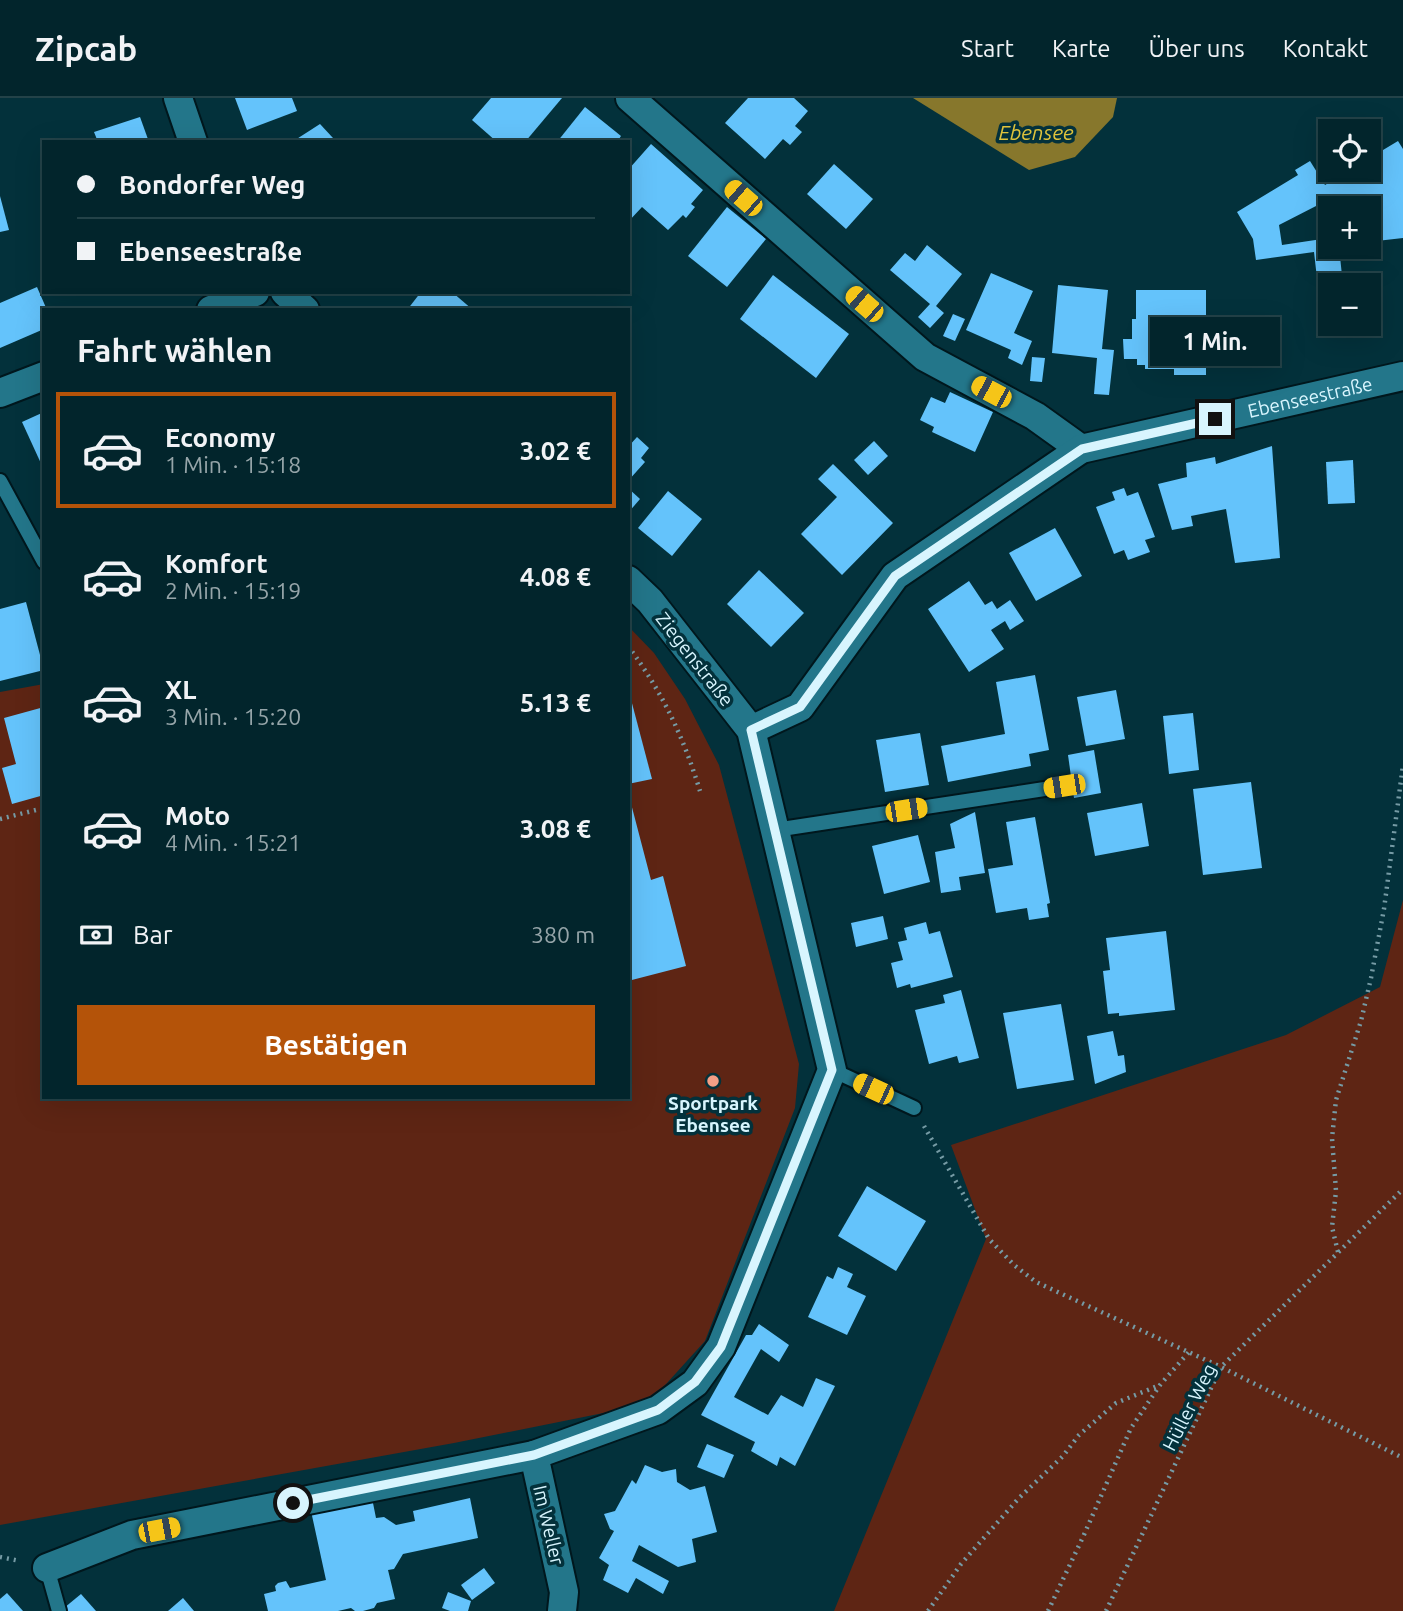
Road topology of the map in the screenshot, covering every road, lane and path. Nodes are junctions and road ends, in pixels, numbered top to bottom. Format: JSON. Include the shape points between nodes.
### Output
{"nodes":[{"id":1,"x":177,"y":98,"type":"edge"},
{"id":2,"x":630,"y":98,"type":"edge"},
{"id":3,"x":192,"y":140,"type":"edge"},
{"id":4,"x":250,"y":294,"type":"edge"},
{"id":5,"x":287,"y":294,"type":"edge"},
{"id":6,"x":216,"y":308,"type":"edge"},
{"id":7,"x":303,"y":308,"type":"edge"},
{"id":8,"x":1403,"y":376,"type":"edge"},
{"id":9,"x":42,"y":377,"type":"edge"},
{"id":10,"x":0,"y":393,"type":"edge"},
{"id":11,"x":1082,"y":449,"type":"junction"},
{"id":12,"x":0,"y":481,"type":"edge"},
{"id":13,"x":42,"y":558,"type":"edge"},
{"id":14,"x":630,"y":582,"type":"edge"},
{"id":15,"x":630,"y":649,"type":"edge"},
{"id":16,"x":751,"y":730,"type":"junction"},
{"id":17,"x":1403,"y":765,"type":"edge"},
{"id":18,"x":1064,"y":786,"type":"dead end"},
{"id":19,"x":700,"y":791,"type":"dead end"},
{"id":20,"x":42,"y":808,"type":"edge"},
{"id":21,"x":0,"y":819,"type":"edge"},
{"id":22,"x":775,"y":830,"type":"junction"},
{"id":23,"x":832,"y":1070,"type":"junction"},
{"id":24,"x":914,"y":1108,"type":"joint"},
{"id":25,"x":1403,"y":1189,"type":"edge"},
{"id":26,"x":1338,"y":1253,"type":"junction"},
{"id":27,"x":1189,"y":1352,"type":"junction"},
{"id":28,"x":1222,"y":1367,"type":"junction"},
{"id":29,"x":1160,"y":1385,"type":"junction"},
{"id":30,"x":534,"y":1455,"type":"junction"},
{"id":31,"x":1403,"y":1458,"type":"edge"},
{"id":32,"x":47,"y":1568,"type":"joint"},
{"id":33,"x":59,"y":1611,"type":"edge"},
{"id":34,"x":562,"y":1611,"type":"edge"},
{"id":35,"x":928,"y":1611,"type":"edge"},
{"id":36,"x":1048,"y":1611,"type":"edge"},
{"id":37,"x":1106,"y":1611,"type":"edge"}],
"edges":[{"from":1,"to":3,"type":"street"},
{"from":2,"to":11,"type":"street","via":[[925,358],[1035,416]]},
{"from":4,"to":6,"type":"street"},
{"from":5,"to":7,"type":"street"},
{"from":8,"to":11,"type":"street","name":"Ebenseestraße"},
{"from":9,"to":10,"type":"street"},
{"from":11,"to":16,"type":"street","via":[[895,576],[800,707]]},
{"from":12,"to":13,"type":"lane"},
{"from":14,"to":16,"type":"street","name":"Ziegenstraße"},
{"from":15,"to":19,"type":"path","via":[[674,717]]},
{"from":16,"to":22,"type":"street","name":"Ziegenstraße"},
{"from":17,"to":26,"type":"path","via":[[1371,978],[1336,1100],[1332,1227]]},
{"from":18,"to":22,"type":"lane"},
{"from":20,"to":21,"type":"path"},
{"from":22,"to":23,"type":"street","name":"Ziegenstraße"},
{"from":23,"to":24,"type":"lane"},
{"from":23,"to":30,"type":"street","via":[[721,1347],[695,1382],[658,1410]]},
{"from":24,"to":27,"type":"path","via":[[989,1239],[1014,1265],[1036,1282]]},
{"from":25,"to":26,"type":"path","name":"Hüller Weg"},
{"from":26,"to":28,"type":"path","name":"Hüller Weg"},
{"from":27,"to":28,"type":"path"},
{"from":27,"to":29,"type":"path"},
{"from":28,"to":31,"type":"path"},
{"from":28,"to":37,"type":"path","name":"Hüller Weg"},
{"from":29,"to":35,"type":"path","via":[[1116,1402],[1080,1435],[961,1564]]},
{"from":29,"to":36,"type":"path","via":[[1131,1428]]},
{"from":30,"to":32,"type":"street","via":[[132,1535]]},
{"from":30,"to":34,"type":"street","name":"Im Weller","via":[[564,1592]]},
{"from":32,"to":33,"type":"lane"}]}
